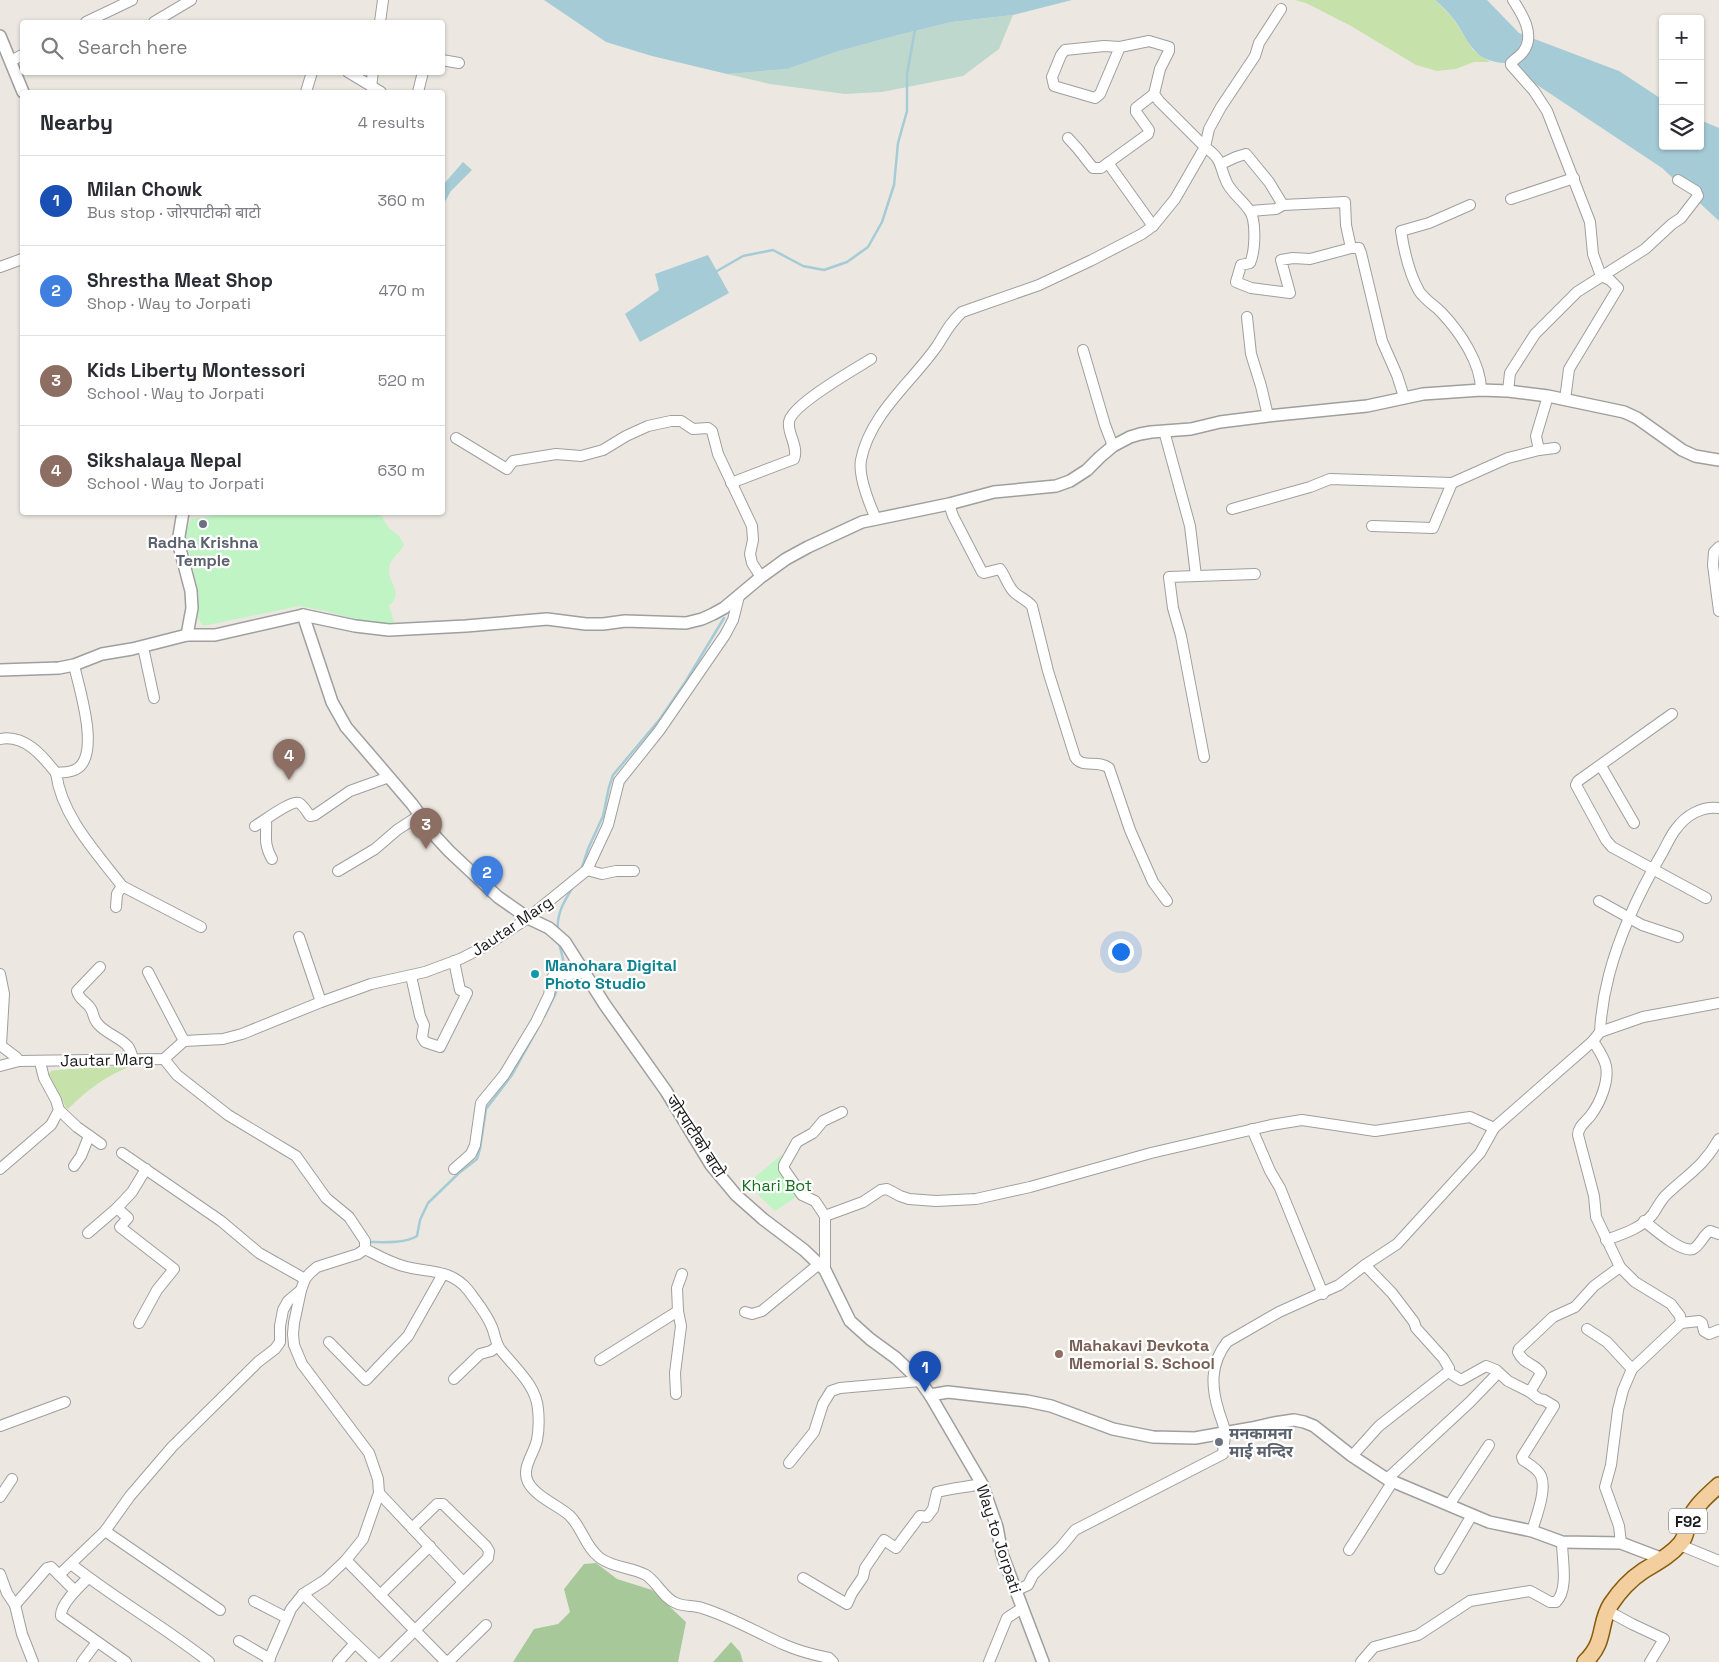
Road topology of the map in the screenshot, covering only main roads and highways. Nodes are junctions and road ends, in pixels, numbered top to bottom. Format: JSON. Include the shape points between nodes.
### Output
{"nodes":[{"id":1,"x":1719,"y":1485,"type":"edge"},
{"id":2,"x":1585,"y":1662,"type":"edge"}],
"edges":[{"from":1,"to":2,"type":"main road","number":"F92","via":[[1694,1511],[1688,1521],[1687,1535],[1680,1545],[1632,1580],[1612,1603],[1596,1651]]}]}
